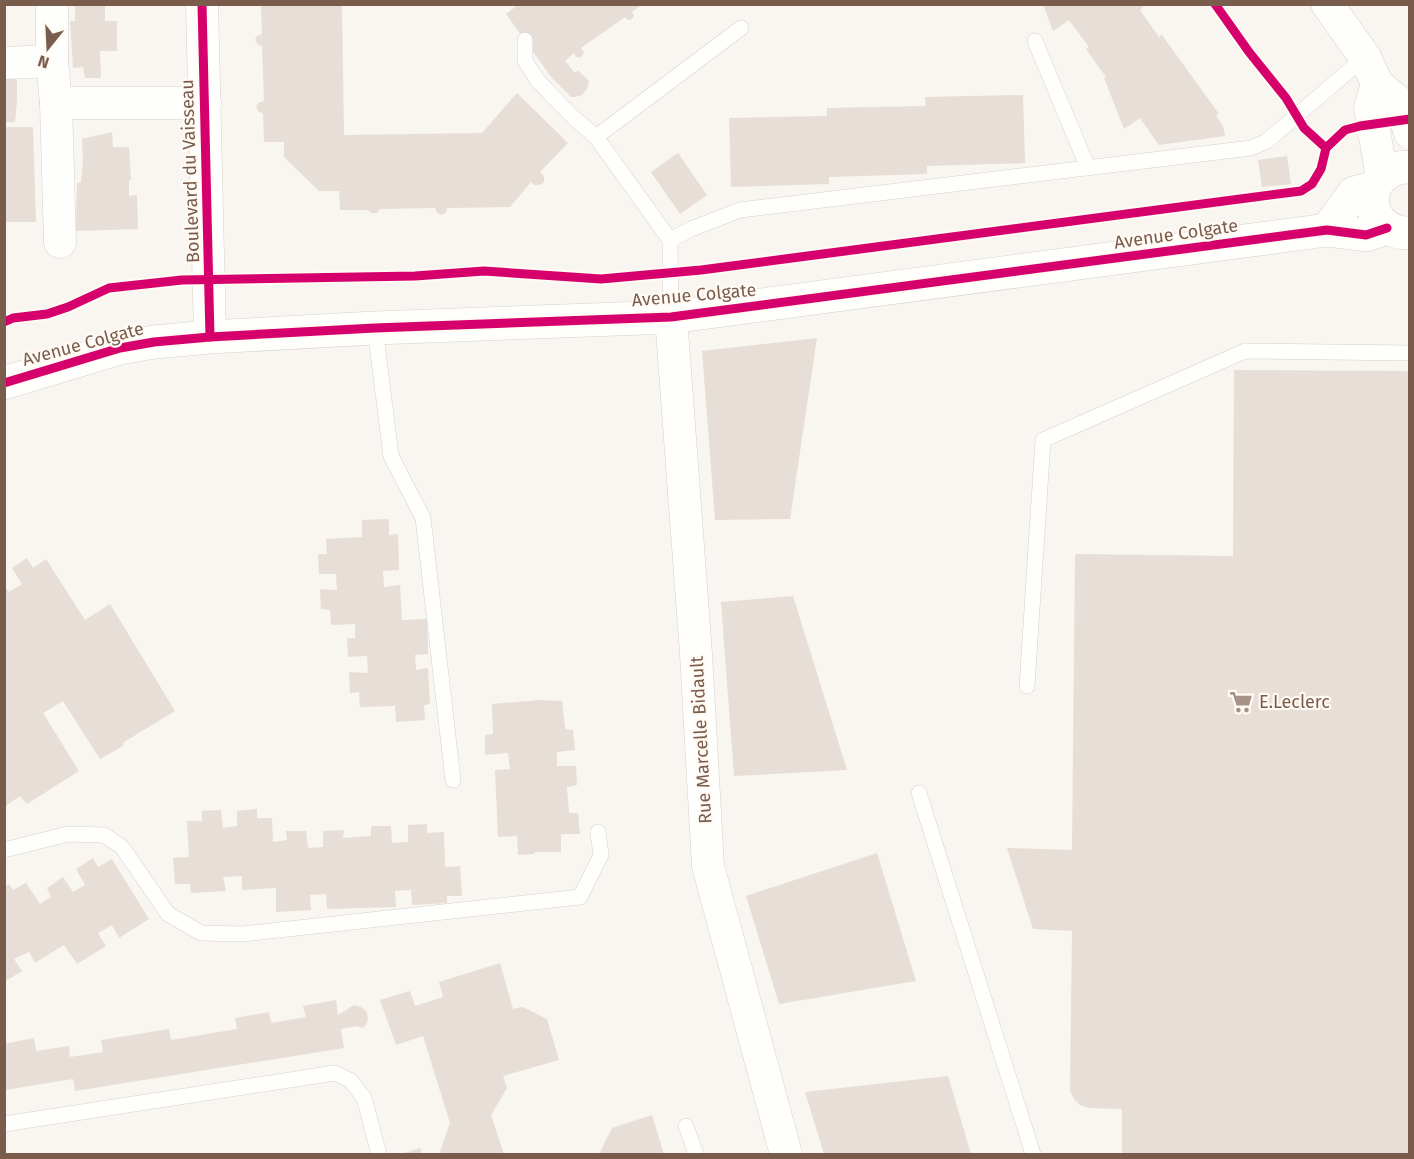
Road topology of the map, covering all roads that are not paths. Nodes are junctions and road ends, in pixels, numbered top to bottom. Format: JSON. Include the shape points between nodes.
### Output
{"nodes":[{"id":1,"x":52,"y":4,"type":"edge"},
{"id":2,"x":202,"y":4,"type":"edge"},
{"id":3,"x":1327,"y":4,"type":"edge"},
{"id":4,"x":741,"y":28,"type":"dead end"},
{"id":5,"x":525,"y":40,"type":"dead end"},
{"id":6,"x":1035,"y":41,"type":"dead end"},
{"id":7,"x":52,"y":61,"type":"junction"},
{"id":8,"x":4,"y":63,"type":"edge"},
{"id":9,"x":1371,"y":70,"type":"junction"},
{"id":10,"x":56,"y":103,"type":"junction"},
{"id":11,"x":205,"y":103,"type":"junction"},
{"id":12,"x":1410,"y":133,"type":"edge"},
{"id":13,"x":596,"y":137,"type":"junction"},
{"id":14,"x":1088,"y":168,"type":"junction"},
{"id":15,"x":1389,"y":177,"type":"edge"},
{"id":16,"x":1327,"y":230,"type":"junction"},
{"id":17,"x":1398,"y":230,"type":"edge"},
{"id":18,"x":670,"y":240,"type":"junction"},
{"id":19,"x":60,"y":242,"type":"dead end"},
{"id":20,"x":671,"y":317,"type":"junction"},
{"id":21,"x":375,"y":328,"type":"junction"},
{"id":22,"x":210,"y":337,"type":"junction"},
{"id":23,"x":1410,"y":353,"type":"edge"},
{"id":24,"x":4,"y":383,"type":"edge"},
{"id":25,"x":1027,"y":686,"type":"dead end"},
{"id":26,"x":453,"y":780,"type":"dead end"},
{"id":27,"x":919,"y":793,"type":"dead end"},
{"id":28,"x":598,"y":832,"type":"dead end"},
{"id":29,"x":4,"y":850,"type":"edge"},
{"id":30,"x":4,"y":1124,"type":"edge"},
{"id":31,"x":686,"y":1126,"type":"dead end"},
{"id":32,"x":379,"y":1155,"type":"edge"},
{"id":33,"x":696,"y":1155,"type":"edge"},
{"id":34,"x":786,"y":1155,"type":"edge"},
{"id":35,"x":1033,"y":1155,"type":"edge"}],
"edges":[{"from":1,"to":7,"type":"street"},
{"from":2,"to":11,"type":"street","name":"Boulevard du Vaisseau"},
{"from":3,"to":9,"type":"street"},
{"from":4,"to":13,"type":"lane"},
{"from":5,"to":13,"type":"lane","via":[[525,61],[538,81]]},
{"from":6,"to":14,"type":"lane"},
{"from":7,"to":8,"type":"street"},
{"from":7,"to":10,"type":"street"},
{"from":9,"to":12,"type":"street","via":[[1401,104]]},
{"from":9,"to":14,"type":"lane","via":[[1251,148]]},
{"from":9,"to":15,"type":"street","via":[[1370,108]]},
{"from":10,"to":11,"type":"street"},
{"from":10,"to":19,"type":"street"},
{"from":11,"to":22,"type":"street","name":"Boulevard du Vaisseau"},
{"from":13,"to":18,"type":"lane"},
{"from":14,"to":18,"type":"lane","via":[[740,210]]},
{"from":15,"to":16,"type":"street","via":[[1354,193]]},
{"from":15,"to":17,"type":"street","name":"Avenue Colgate","via":[[1372,197],[1372,206],[1380,222]]},
{"from":16,"to":17,"type":"street","name":"Avenue Colgate","via":[[1366,235]]},
{"from":16,"to":20,"type":"street","name":"Avenue Colgate"},
{"from":18,"to":20,"type":"lane"},
{"from":20,"to":21,"type":"street","name":"Avenue Colgate"},
{"from":20,"to":34,"type":"street","name":"Rue Marcelle Bidault","via":[[708,866]]},
{"from":21,"to":22,"type":"street","name":"Avenue Colgate"},
{"from":21,"to":26,"type":"lane","via":[[391,456],[423,518]]},
{"from":22,"to":24,"type":"street","name":"Avenue Colgate","via":[[120,348]]},
{"from":23,"to":25,"type":"lane","via":[[1245,351],[1043,440]]},
{"from":27,"to":35,"type":"lane"},
{"from":28,"to":29,"type":"lane","via":[[601,855],[580,897],[242,934],[201,933],[168,914],[122,847],[104,835],[68,834]]},
{"from":30,"to":32,"type":"lane","via":[[335,1074],[351,1081],[364,1098]]},
{"from":31,"to":33,"type":"lane"}]}
